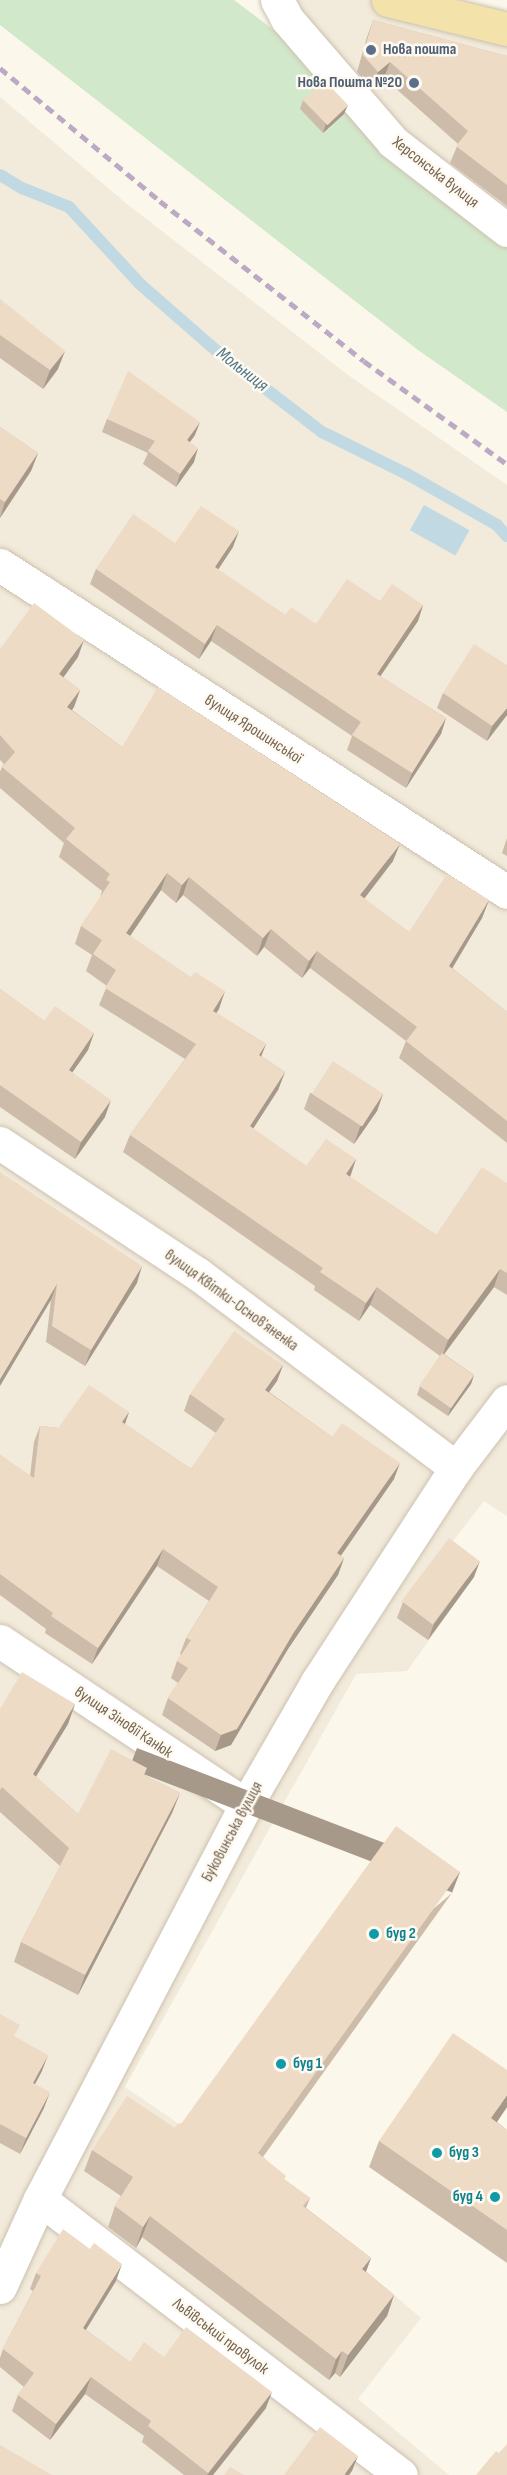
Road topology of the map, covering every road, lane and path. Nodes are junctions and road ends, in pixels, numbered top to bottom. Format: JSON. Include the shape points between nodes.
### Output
{"nodes":[{"id":1,"x":277,"y":0,"type":"edge"},
{"id":2,"x":388,"y":0,"type":"edge"},
{"id":3,"x":507,"y":29,"type":"edge"},
{"id":4,"x":507,"y":230,"type":"edge"},
{"id":5,"x":0,"y":565,"type":"edge"},
{"id":6,"x":507,"y":892,"type":"edge"},
{"id":7,"x":0,"y":1143,"type":"edge"},
{"id":8,"x":507,"y":1401,"type":"edge"},
{"id":9,"x":456,"y":1468,"type":"junction"},
{"id":10,"x":0,"y":1641,"type":"edge"},
{"id":11,"x":246,"y":1805,"type":"junction"},
{"id":12,"x":40,"y":2199,"type":"junction"},
{"id":13,"x":0,"y":2287,"type":"edge"},
{"id":14,"x":401,"y":2475,"type":"edge"}],
"edges":[{"from":1,"to":4,"type":"street","name":"Херсонська вулиця","via":[[287,19],[393,142]]},
{"from":2,"to":3,"type":"main road"},
{"from":5,"to":6,"type":"street","name":"вулиця Ярошинської"},
{"from":7,"to":9,"type":"street","name":"вулиця Квітки-Основʼяненка","via":[[198,1274]]},
{"from":8,"to":9,"type":"street","name":"Буковинська вулиця"},
{"from":9,"to":11,"type":"street","name":"Буковинська вулиця","via":[[317,1682]]},
{"from":10,"to":11,"type":"street","name":"вулиця Зіновії Канюк"},
{"from":11,"to":12,"type":"street","name":"Буковинська вулиця"},
{"from":12,"to":13,"type":"street","name":"Буковинська вулиця"},
{"from":12,"to":14,"type":"street","name":"Львівський провулок"}]}
